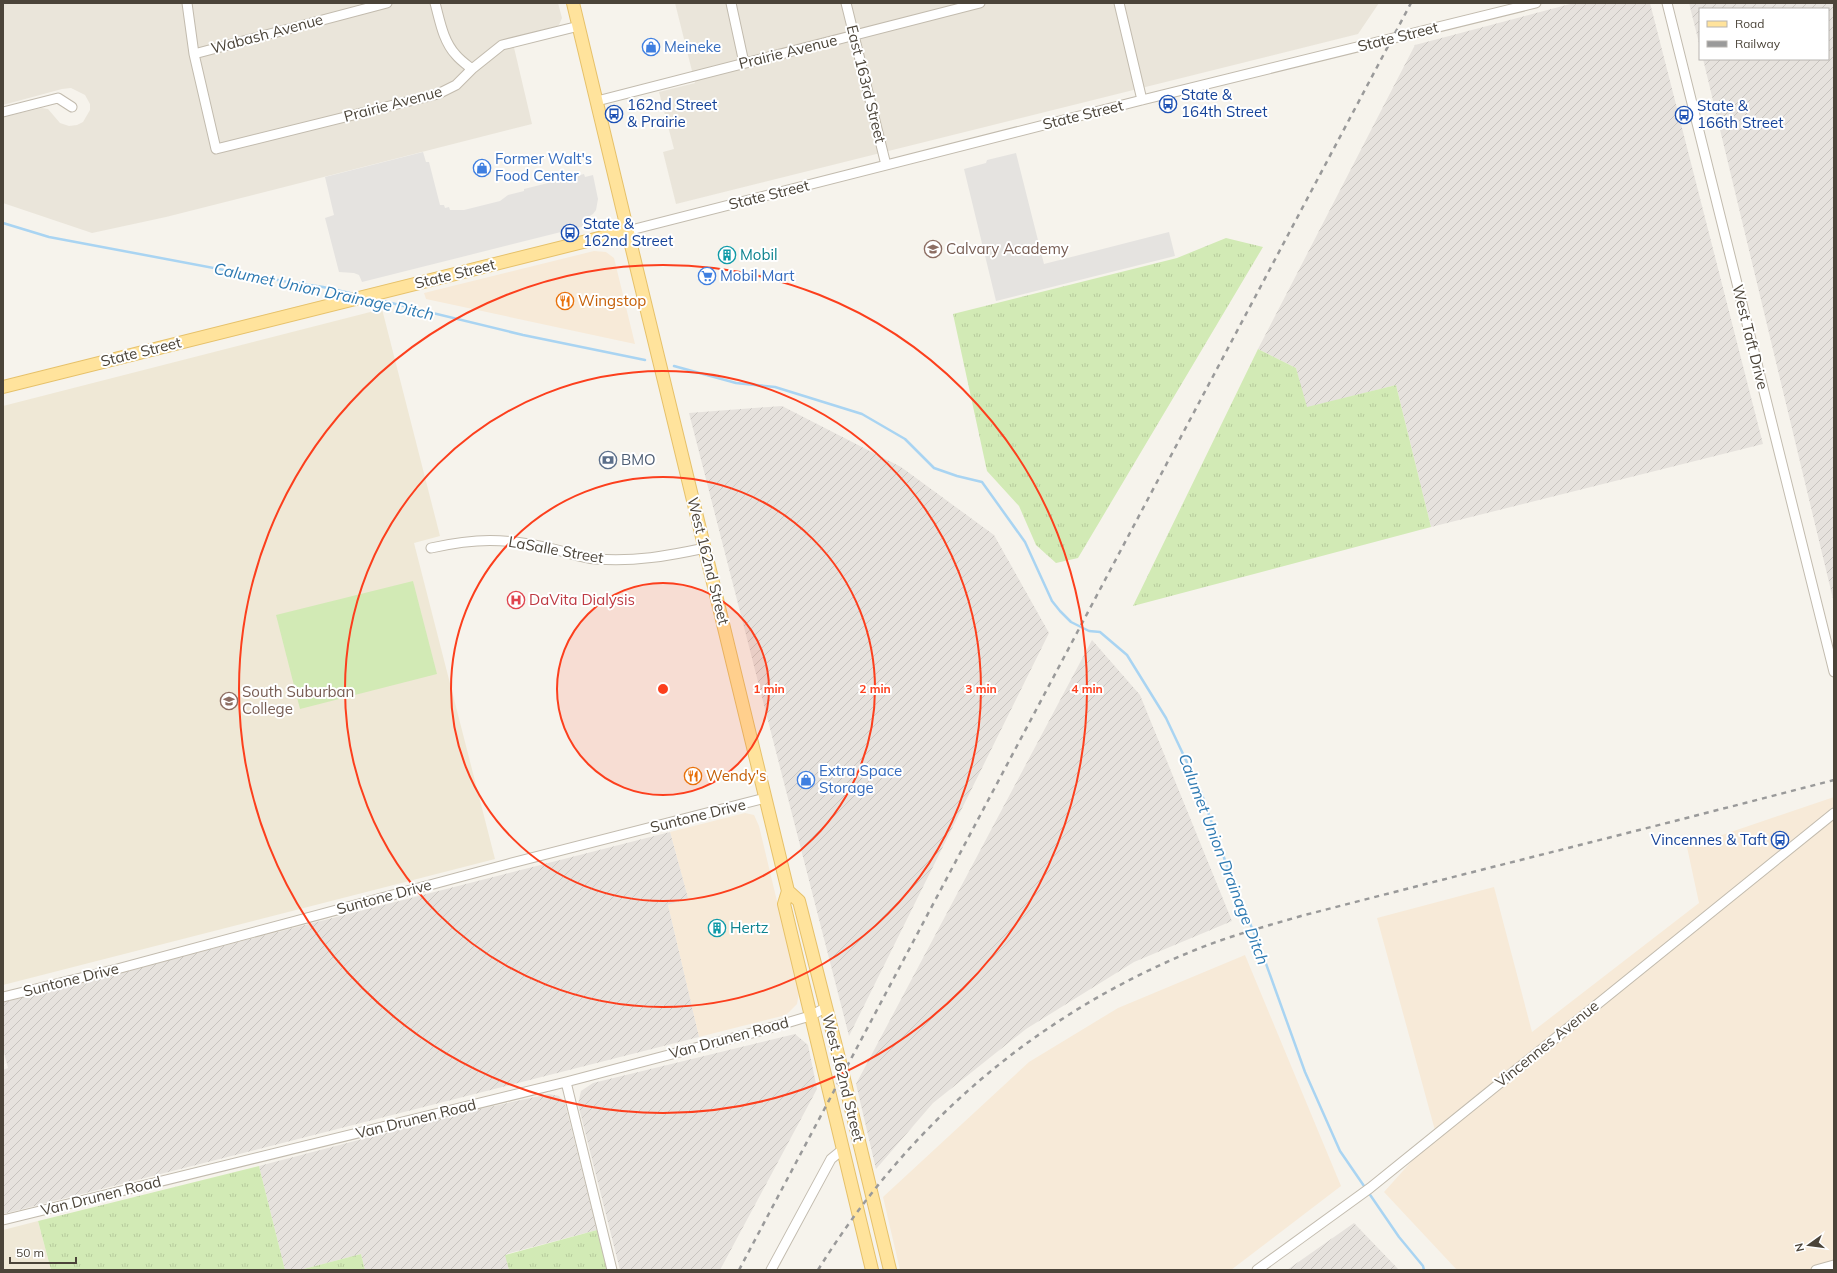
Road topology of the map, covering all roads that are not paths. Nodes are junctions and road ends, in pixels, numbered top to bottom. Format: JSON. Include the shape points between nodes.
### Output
{"nodes":[{"id":1,"x":187,"y":3,"type":"edge"},
{"id":2,"x":387,"y":3,"type":"edge"},
{"id":3,"x":435,"y":3,"type":"edge"},
{"id":4,"x":573,"y":3,"type":"edge"},
{"id":5,"x":731,"y":3,"type":"edge"},
{"id":6,"x":846,"y":3,"type":"edge"},
{"id":7,"x":1119,"y":3,"type":"edge"},
{"id":8,"x":1536,"y":3,"type":"edge"},
{"id":9,"x":1667,"y":3,"type":"edge"},
{"id":10,"x":974,"y":4,"type":"edge"},
{"id":11,"x":579,"y":26,"type":"junction"},
{"id":12,"x":854,"y":35,"type":"junction"},
{"id":13,"x":194,"y":54,"type":"junction"},
{"id":14,"x":744,"y":63,"type":"junction"},
{"id":15,"x":472,"y":69,"type":"junction"},
{"id":16,"x":1142,"y":100,"type":"junction"},
{"id":17,"x":597,"y":101,"type":"junction"},
{"id":18,"x":72,"y":107,"type":"dead end"},
{"id":19,"x":3,"y":112,"type":"edge"},
{"id":20,"x":886,"y":165,"type":"junction"},
{"id":21,"x":627,"y":231,"type":"junction"},
{"id":22,"x":3,"y":387,"type":"edge"},
{"id":23,"x":431,"y":548,"type":"dead end"},
{"id":24,"x":705,"y":548,"type":"junction"},
{"id":25,"x":1834,"y":672,"type":"edge"},
{"id":26,"x":765,"y":798,"type":"junction"},
{"id":27,"x":1834,"y":813,"type":"edge"},
{"id":28,"x":788,"y":891,"type":"junction"},
{"id":29,"x":3,"y":997,"type":"edge"},
{"id":30,"x":825,"y":1008,"type":"junction"},
{"id":31,"x":810,"y":1016,"type":"junction"},
{"id":32,"x":566,"y":1082,"type":"junction"},
{"id":33,"x":860,"y":1144,"type":"junction"},
{"id":34,"x":842,"y":1150,"type":"junction"},
{"id":35,"x":3,"y":1220,"type":"edge"},
{"id":36,"x":1834,"y":1265,"type":"edge"},
{"id":37,"x":612,"y":1270,"type":"edge"},
{"id":38,"x":771,"y":1270,"type":"edge"},
{"id":39,"x":872,"y":1270,"type":"edge"},
{"id":40,"x":890,"y":1270,"type":"edge"},
{"id":41,"x":1257,"y":1270,"type":"edge"},
{"id":42,"x":1816,"y":1270,"type":"edge"}],
"edges":[{"from":1,"to":13,"type":"street"},
{"from":2,"to":13,"type":"street","name":"Wabash Avenue"},
{"from":3,"to":15,"type":"street","via":[[449,44],[456,55]]},
{"from":4,"to":11,"type":"main road","name":"West 162nd Street"},
{"from":5,"to":14,"type":"street"},
{"from":6,"to":12,"type":"street","name":"East 163rd Street"},
{"from":7,"to":16,"type":"street"},
{"from":8,"to":16,"type":"street","name":"State Street"},
{"from":9,"to":25,"type":"street","name":"West Taft Drive"},
{"from":10,"to":12,"type":"street","name":"Prairie Avenue"},
{"from":11,"to":15,"type":"street","name":"Prairie Avenue","via":[[502,45]]},
{"from":11,"to":17,"type":"main road","name":"West 162nd Street"},
{"from":12,"to":14,"type":"street","name":"Prairie Avenue"},
{"from":12,"to":20,"type":"street","name":"East 163rd Street"},
{"from":13,"to":15,"type":"street","name":"Prairie Avenue","via":[[216,149],[438,94],[456,86]]},
{"from":14,"to":17,"type":"street","name":"Prairie Avenue"},
{"from":16,"to":20,"type":"street","name":"State Street"},
{"from":17,"to":21,"type":"main road","name":"West 162nd Street"},
{"from":18,"to":19,"type":"street","via":[[58,98]]},
{"from":20,"to":21,"type":"street","name":"State Street"},
{"from":21,"to":22,"type":"main road","name":"State Street"},
{"from":21,"to":24,"type":"main road","name":"West 162nd Street"},
{"from":23,"to":24,"type":"street","name":"LaSalle Street","via":[[457,542],[490,539],[520,542],[595,559],[633,560],[665,557]]},
{"from":24,"to":26,"type":"main road","name":"West 162nd Street"},
{"from":26,"to":28,"type":"main road","name":"West 162nd Street"},
{"from":26,"to":29,"type":"street","name":"Suntone Drive"},
{"from":27,"to":41,"type":"street","name":"Vincennes Avenue","via":[[1370,1188]]},
{"from":28,"to":30,"type":"main road","name":"West 162nd Street","via":[[799,901]]},
{"from":28,"to":31,"type":"main road","name":"West 162nd Street","via":[[784,904]]},
{"from":30,"to":31,"type":"street","name":"Van Drunen Road"},
{"from":30,"to":33,"type":"main road","name":"West 162nd Street"},
{"from":31,"to":32,"type":"street","name":"Van Drunen Road"},
{"from":31,"to":34,"type":"main road","name":"West 162nd Street"},
{"from":32,"to":35,"type":"street","name":"Van Drunen Road"},
{"from":32,"to":37,"type":"street"},
{"from":33,"to":34,"type":"main road"},
{"from":33,"to":40,"type":"main road","name":"West 162nd Street"},
{"from":34,"to":38,"type":"street","via":[[831,1159]]},
{"from":34,"to":39,"type":"main road","name":"West 162nd Street"},
{"from":36,"to":42,"type":"street"}]}
